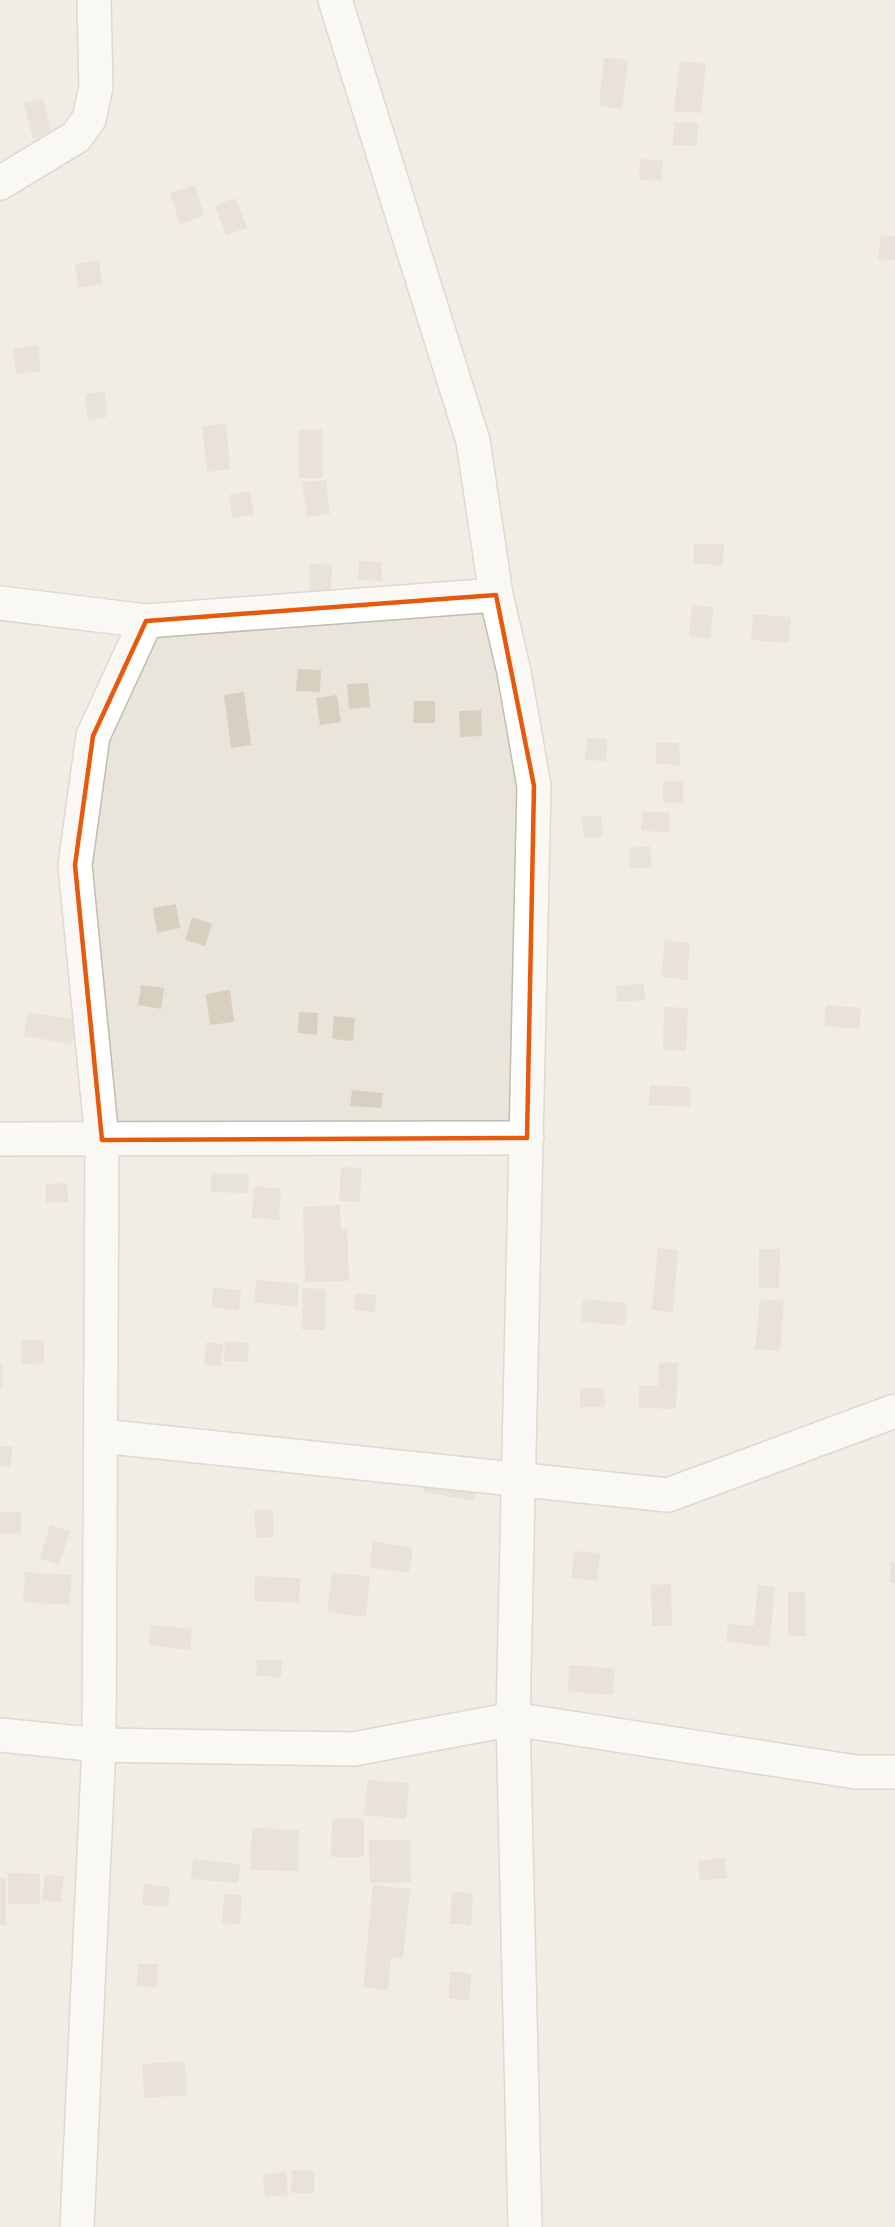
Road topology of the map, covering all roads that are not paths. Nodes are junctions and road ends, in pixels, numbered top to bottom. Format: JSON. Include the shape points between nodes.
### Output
{"nodes":[{"id":1,"x":94,"y":0,"type":"edge"},
{"id":2,"x":335,"y":0,"type":"edge"},
{"id":3,"x":0,"y":183,"type":"edge"},
{"id":4,"x":496,"y":595,"type":"junction"},
{"id":5,"x":0,"y":603,"type":"edge"},
{"id":6,"x":146,"y":621,"type":"junction"},
{"id":7,"x":526,"y":1138,"type":"junction"},
{"id":8,"x":0,"y":1139,"type":"edge"},
{"id":9,"x":102,"y":1140,"type":"junction"},
{"id":10,"x":895,"y":1411,"type":"edge"},
{"id":11,"x":100,"y":1436,"type":"junction"},
{"id":12,"x":518,"y":1480,"type":"junction"},
{"id":13,"x":513,"y":1719,"type":"junction"},
{"id":14,"x":0,"y":1735,"type":"edge"},
{"id":15,"x":99,"y":1745,"type":"junction"},
{"id":16,"x":895,"y":1772,"type":"edge"},
{"id":17,"x":78,"y":2227,"type":"edge"},
{"id":18,"x":525,"y":2227,"type":"edge"}],
"edges":[{"from":1,"to":3,"type":"street","via":[[96,87],[89,119],[76,137]]},
{"from":2,"to":4,"type":"street","via":[[473,441]]},
{"from":4,"to":6,"type":"street"},
{"from":4,"to":7,"type":"street","via":[[534,786]]},
{"from":5,"to":6,"type":"street"},
{"from":6,"to":9,"type":"street","via":[[93,735],[75,865]]},
{"from":7,"to":9,"type":"street"},
{"from":7,"to":12,"type":"street"},
{"from":8,"to":9,"type":"street"},
{"from":9,"to":11,"type":"street"},
{"from":10,"to":12,"type":"street","via":[[668,1495]]},
{"from":11,"to":12,"type":"street"},
{"from":11,"to":15,"type":"street"},
{"from":12,"to":13,"type":"street"},
{"from":13,"to":15,"type":"street","via":[[354,1749]]},
{"from":13,"to":16,"type":"street","via":[[856,1772]]},
{"from":13,"to":18,"type":"street"},
{"from":14,"to":15,"type":"street"},
{"from":15,"to":17,"type":"street"}]}
